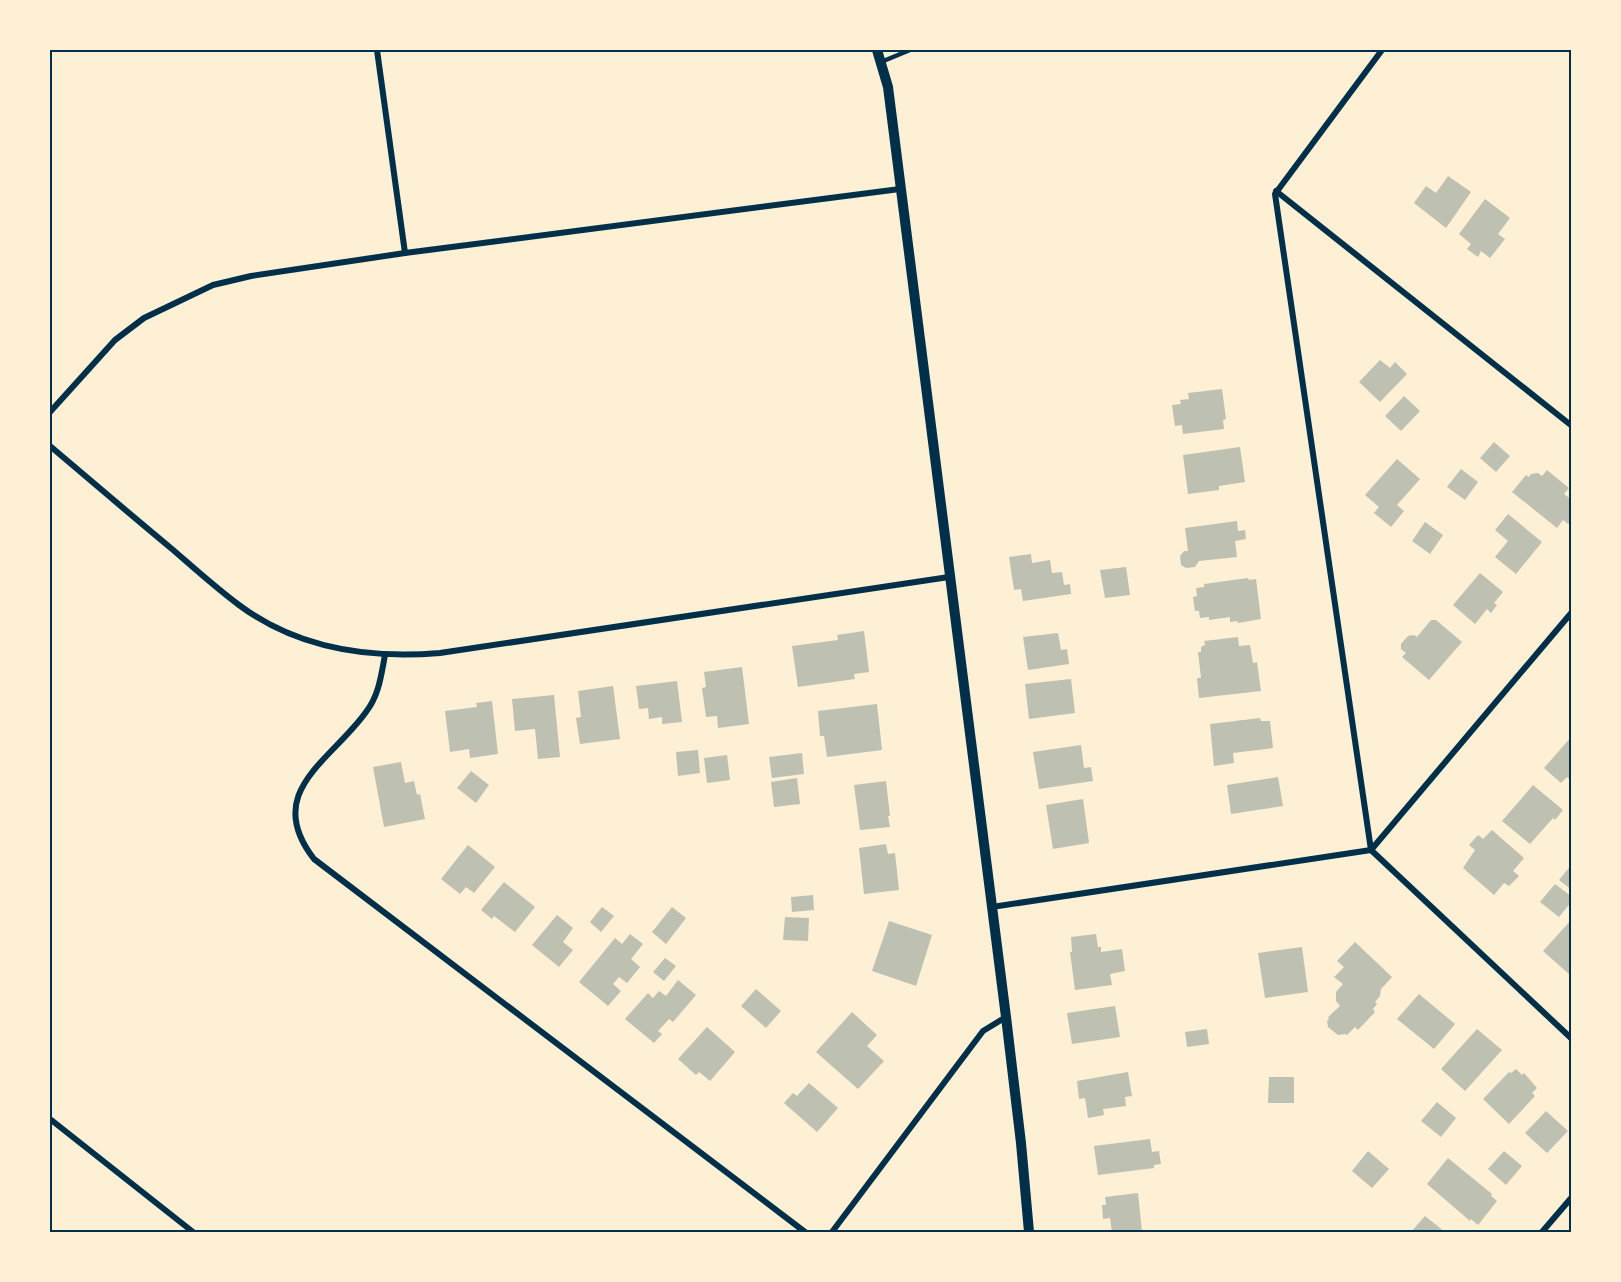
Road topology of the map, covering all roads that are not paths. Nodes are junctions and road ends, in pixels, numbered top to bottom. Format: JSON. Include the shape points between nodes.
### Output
{"nodes":[{"id":1,"x":377,"y":50,"type":"edge"},
{"id":2,"x":877,"y":50,"type":"edge"},
{"id":3,"x":910,"y":50,"type":"edge"},
{"id":4,"x":1382,"y":50,"type":"edge"},
{"id":5,"x":880,"y":62,"type":"junction"},
{"id":6,"x":900,"y":189,"type":"junction"},
{"id":7,"x":1276,"y":191,"type":"junction"},
{"id":8,"x":405,"y":253,"type":"junction"},
{"id":9,"x":50,"y":412,"type":"edge"},
{"id":10,"x":1572,"y":426,"type":"edge"},
{"id":11,"x":50,"y":446,"type":"edge"},
{"id":12,"x":949,"y":577,"type":"junction"},
{"id":13,"x":1572,"y":612,"type":"edge"},
{"id":14,"x":385,"y":656,"type":"junction"},
{"id":15,"x":1371,"y":850,"type":"junction"},
{"id":16,"x":991,"y":907,"type":"junction"},
{"id":17,"x":1006,"y":1017,"type":"junction"},
{"id":18,"x":1572,"y":1040,"type":"edge"},
{"id":19,"x":50,"y":1119,"type":"edge"},
{"id":20,"x":1572,"y":1197,"type":"edge"},
{"id":21,"x":193,"y":1233,"type":"edge"},
{"id":22,"x":805,"y":1233,"type":"edge"},
{"id":23,"x":832,"y":1233,"type":"edge"},
{"id":24,"x":1029,"y":1233,"type":"edge"},
{"id":25,"x":1542,"y":1233,"type":"edge"}],
"edges":[{"from":1,"to":8,"type":"street"},
{"from":2,"to":5,"type":"street"},
{"from":3,"to":5,"type":"lane"},
{"from":4,"to":7,"type":"street"},
{"from":5,"to":6,"type":"street","via":[[888,87]]},
{"from":6,"to":8,"type":"street"},
{"from":6,"to":12,"type":"street"},
{"from":7,"to":10,"type":"street"},
{"from":7,"to":15,"type":"street"},
{"from":8,"to":9,"type":"street","via":[[213,285],[144,318],[115,340]]},
{"from":11,"to":14,"type":"street","via":[[239,606],[290,634],[318,644]]},
{"from":12,"to":14,"type":"street","via":[[440,653]]},
{"from":12,"to":16,"type":"street"},
{"from":13,"to":15,"type":"street"},
{"from":14,"to":22,"type":"street","via":[[378,691],[366,712],[300,790],[295,808],[302,844],[314,859]]},
{"from":15,"to":16,"type":"street"},
{"from":15,"to":18,"type":"street"},
{"from":16,"to":17,"type":"street"},
{"from":17,"to":23,"type":"street","via":[[983,1031]]},
{"from":17,"to":24,"type":"street"},
{"from":19,"to":21,"type":"street"},
{"from":20,"to":25,"type":"street"}]}
